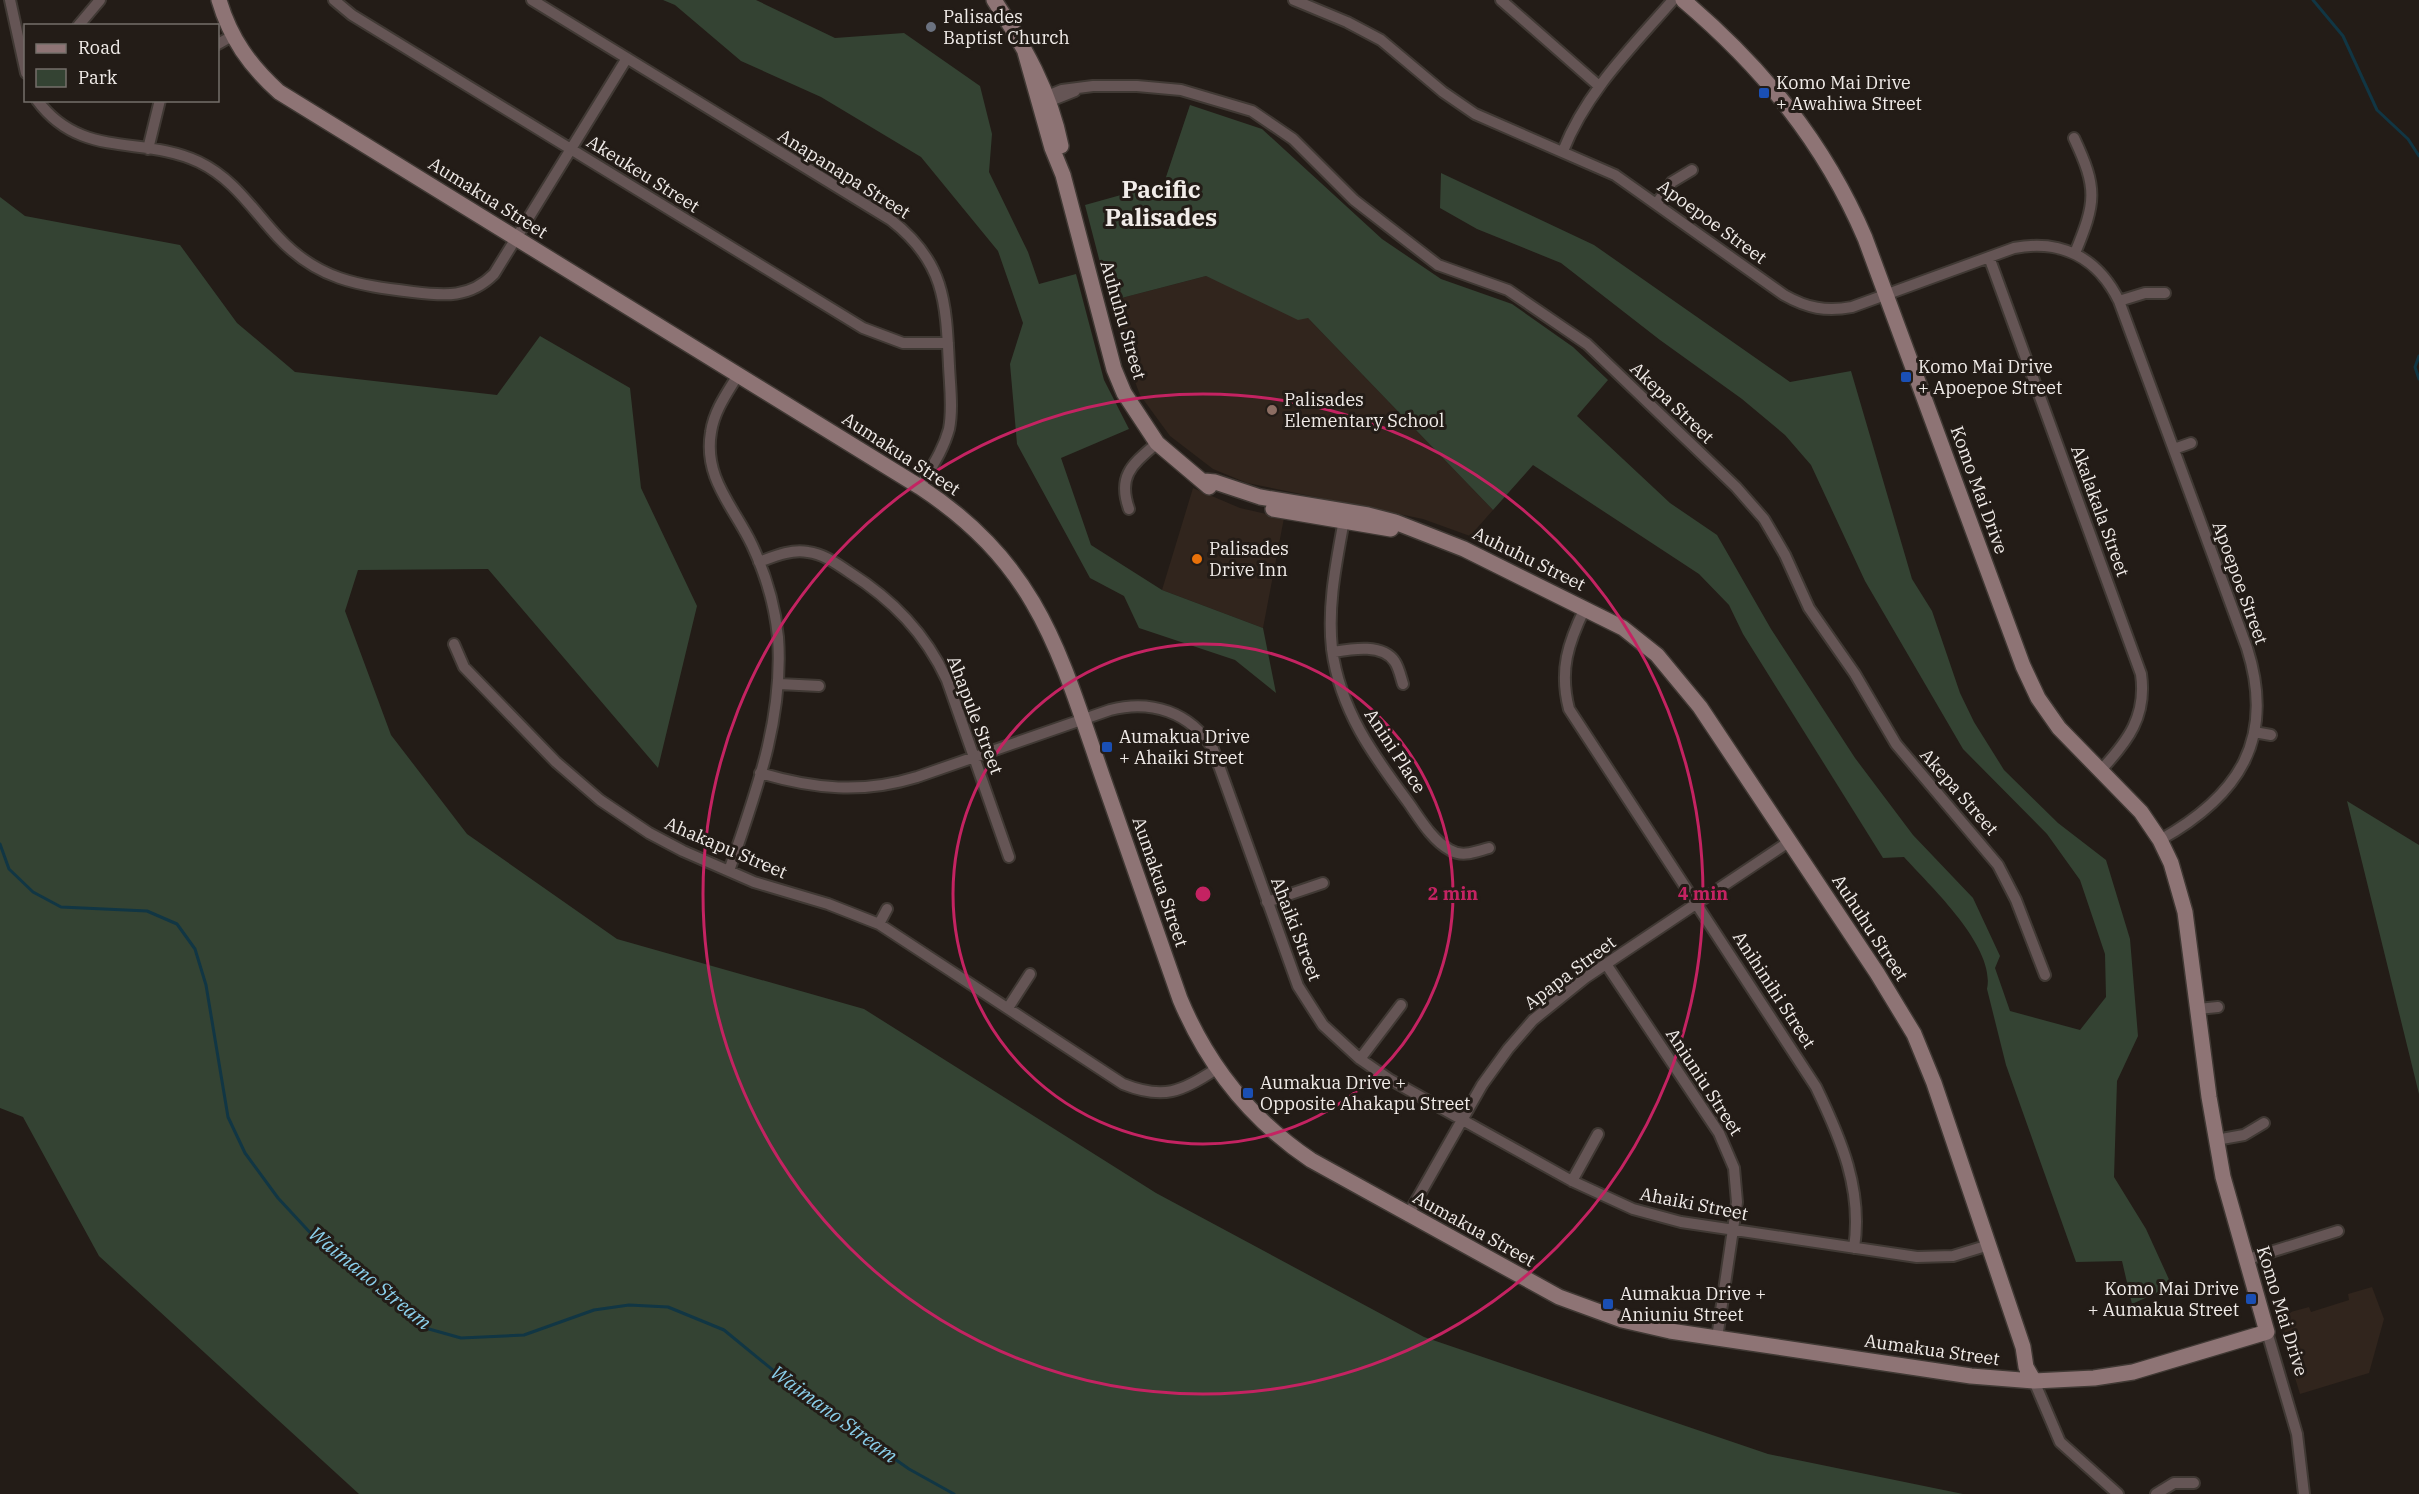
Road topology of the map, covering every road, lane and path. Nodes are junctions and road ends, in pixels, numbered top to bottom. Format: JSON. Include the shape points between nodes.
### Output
{"nodes":[{"id":1,"x":10,"y":0,"type":"edge"},
{"id":2,"x":100,"y":0,"type":"edge"},
{"id":3,"x":219,"y":0,"type":"edge"},
{"id":4,"x":334,"y":0,"type":"edge"},
{"id":5,"x":532,"y":0,"type":"edge"},
{"id":6,"x":994,"y":0,"type":"edge"},
{"id":7,"x":1294,"y":0,"type":"edge"},
{"id":8,"x":1501,"y":0,"type":"edge"},
{"id":9,"x":1673,"y":0,"type":"edge"},
{"id":10,"x":1683,"y":0,"type":"edge"},
{"id":11,"x":80,"y":24,"type":"edge"},
{"id":12,"x":232,"y":36,"type":"junction"},
{"id":13,"x":219,"y":43,"type":"edge"},
{"id":14,"x":23,"y":50,"type":"edge"},
{"id":15,"x":627,"y":58,"type":"junction"},
{"id":16,"x":1599,"y":86,"type":"junction"},
{"id":17,"x":1045,"y":98,"type":"junction"},
{"id":18,"x":39,"y":102,"type":"edge"},
{"id":19,"x":160,"y":102,"type":"edge"},
{"id":20,"x":2074,"y":138,"type":"dead end"},
{"id":21,"x":148,"y":149,"type":"junction"},
{"id":22,"x":571,"y":149,"type":"junction"},
{"id":23,"x":1563,"y":151,"type":"junction"},
{"id":24,"x":1692,"y":170,"type":"dead end"},
{"id":25,"x":1657,"y":203,"type":"junction"},
{"id":26,"x":517,"y":238,"type":"junction"},
{"id":27,"x":2075,"y":253,"type":"junction"},
{"id":28,"x":1989,"y":257,"type":"junction"},
{"id":29,"x":2165,"y":293,"type":"dead end"},
{"id":30,"x":1886,"y":295,"type":"junction"},
{"id":31,"x":2119,"y":301,"type":"junction"},
{"id":32,"x":948,"y":343,"type":"junction"},
{"id":33,"x":738,"y":375,"type":"junction"},
{"id":34,"x":1157,"y":442,"type":"junction"},
{"id":35,"x":2190,"y":443,"type":"dead end"},
{"id":36,"x":2174,"y":449,"type":"junction"},
{"id":37,"x":920,"y":487,"type":"junction"},
{"id":38,"x":1129,"y":509,"type":"dead end"},
{"id":39,"x":1345,"y":517,"type":"junction"},
{"id":40,"x":759,"y":562,"type":"junction"},
{"id":41,"x":1585,"y":608,"type":"junction"},
{"id":42,"x":454,"y":644,"type":"dead end"},
{"id":43,"x":1333,"y":652,"type":"junction"},
{"id":44,"x":779,"y":684,"type":"junction"},
{"id":45,"x":1403,"y":684,"type":"dead end"},
{"id":46,"x":819,"y":686,"type":"dead end"},
{"id":47,"x":1083,"y":719,"type":"junction"},
{"id":48,"x":2254,"y":732,"type":"junction"},
{"id":49,"x":2271,"y":735,"type":"dead end"},
{"id":50,"x":975,"y":757,"type":"junction"},
{"id":51,"x":2101,"y":770,"type":"junction"},
{"id":52,"x":760,"y":773,"type":"junction"},
{"id":53,"x":2160,"y":840,"type":"junction"},
{"id":54,"x":1790,"y":842,"type":"junction"},
{"id":55,"x":1489,"y":848,"type":"dead end"},
{"id":56,"x":1010,"y":857,"type":"dead end"},
{"id":57,"x":729,"y":871,"type":"junction"},
{"id":58,"x":1323,"y":883,"type":"dead end"},
{"id":59,"x":1267,"y":902,"type":"junction"},
{"id":60,"x":1697,"y":903,"type":"junction"},
{"id":61,"x":888,"y":909,"type":"dead end"},
{"id":62,"x":879,"y":924,"type":"junction"},
{"id":63,"x":1606,"y":964,"type":"junction"},
{"id":64,"x":1030,"y":974,"type":"dead end"},
{"id":65,"x":2045,"y":975,"type":"dead end"},
{"id":66,"x":1401,"y":1005,"type":"dead end"},
{"id":67,"x":2218,"y":1007,"type":"dead end"},
{"id":68,"x":1008,"y":1008,"type":"junction"},
{"id":69,"x":2198,"y":1009,"type":"junction"},
{"id":70,"x":1360,"y":1059,"type":"junction"},
{"id":71,"x":1216,"y":1069,"type":"junction"},
{"id":72,"x":1462,"y":1120,"type":"junction"},
{"id":73,"x":2264,"y":1123,"type":"dead end"},
{"id":74,"x":1598,"y":1134,"type":"dead end"},
{"id":75,"x":2216,"y":1140,"type":"junction"},
{"id":76,"x":1572,"y":1181,"type":"junction"},
{"id":77,"x":1408,"y":1215,"type":"junction"},
{"id":78,"x":1733,"y":1230,"type":"junction"},
{"id":79,"x":2338,"y":1232,"type":"dead end"},
{"id":80,"x":1989,"y":1245,"type":"junction"},
{"id":81,"x":1854,"y":1248,"type":"junction"},
{"id":82,"x":2245,"y":1260,"type":"junction"},
{"id":83,"x":2267,"y":1332,"type":"junction"},
{"id":84,"x":1717,"y":1338,"type":"junction"},
{"id":85,"x":2034,"y":1381,"type":"junction"},
{"id":86,"x":2194,"y":1483,"type":"dead end"},
{"id":87,"x":2118,"y":1494,"type":"edge"},
{"id":88,"x":2156,"y":1494,"type":"edge"},
{"id":89,"x":2304,"y":1494,"type":"edge"}],
"edges":[{"from":1,"to":14,"type":"street"},
{"from":2,"to":11,"type":"street"},
{"from":3,"to":12,"type":"street","name":"Aumakua Street"},
{"from":4,"to":22,"type":"street","name":"Akeukeu Street","via":[[352,15]]},
{"from":5,"to":15,"type":"street","name":"Anapanapa Street"},
{"from":6,"to":17,"type":"street","name":"Auhuhu Street","via":[[1025,51]]},
{"from":7,"to":23,"type":"street","name":"Apoepoe Street","via":[[1381,40],[1475,114]]},
{"from":8,"to":16,"type":"street"},
{"from":9,"to":16,"type":"street"},
{"from":10,"to":30,"type":"street","name":"Komo Mai Drive","via":[[1745,56],[1803,125],[1853,209]]},
{"from":12,"to":13,"type":"street"},
{"from":12,"to":26,"type":"street","name":"Aumakua Street","via":[[254,68],[279,92]]},
{"from":15,"to":22,"type":"street"},
{"from":15,"to":32,"type":"street","name":"Anapanapa Street","via":[[907,233],[928,258],[941,284]]},
{"from":16,"to":23,"type":"street"},
{"from":17,"to":34,"type":"street","name":"Auhuhu Street","via":[[1061,145],[1063,176],[1116,375]]},
{"from":17,"to":65,"type":"street","name":"Akepa Street","via":[[1084,87],[1167,88],[1252,111],[1293,139],[1354,200],[1438,265],[1527,301],[1600,356],[1764,519],[1809,608],[1883,724],[1998,865]]},
{"from":18,"to":21,"type":"street","via":[[56,121],[77,135]]},
{"from":19,"to":21,"type":"street"},
{"from":20,"to":27,"type":"street","via":[[2094,199]]},
{"from":21,"to":26,"type":"street","via":[[183,156],[224,177],[298,256],[326,274],[360,285],[437,295],[462,294],[494,274]]},
{"from":22,"to":26,"type":"street"},
{"from":22,"to":32,"type":"street","name":"Akeukeu Street","via":[[863,328],[903,343]]},
{"from":23,"to":25,"type":"street","name":"Apoepoe Street","via":[[1615,175]]},
{"from":24,"to":25,"type":"street","via":[[1672,182]]},
{"from":25,"to":30,"type":"street","name":"Apoepoe Street","via":[[1803,305],[1834,310]]},
{"from":26,"to":33,"type":"street","name":"Aumakua Street"},
{"from":27,"to":28,"type":"street","name":"Apoepoe Street","via":[[2029,245]]},
{"from":27,"to":31,"type":"street","name":"Apoepoe Street","via":[[2103,274]]},
{"from":28,"to":30,"type":"street","name":"Apoepoe Street"},
{"from":28,"to":51,"type":"street","name":"Akalakala Street","via":[[2141,674],[2143,694],[2137,723],[2124,745]]},
{"from":29,"to":31,"type":"street","via":[[2145,292]]},
{"from":30,"to":51,"type":"street","name":"Komo Mai Drive","via":[[2023,666],[2054,722]]},
{"from":31,"to":36,"type":"street","name":"Apoepoe Street"},
{"from":32,"to":37,"type":"street","name":"Anapanapa Street","via":[[948,431],[939,456]]},
{"from":33,"to":37,"type":"street","name":"Aumakua Street"},
{"from":33,"to":40,"type":"street","via":[[713,421],[711,464],[719,491]]},
{"from":34,"to":38,"type":"street","via":[[1125,479]]},
{"from":34,"to":39,"type":"street","name":"Auhuhu Street","via":[[1204,481]]},
{"from":35,"to":36,"type":"street"},
{"from":36,"to":48,"type":"street","name":"Apoepoe Street","via":[[2252,666],[2257,693]]},
{"from":37,"to":47,"type":"street","name":"Aumakua Street","via":[[977,530],[1018,577],[1052,634]]},
{"from":39,"to":41,"type":"street","name":"Auhuhu Street","via":[[1395,522],[1464,549]]},
{"from":39,"to":43,"type":"street","name":"Anini Place","via":[[1330,601]]},
{"from":40,"to":44,"type":"street","via":[[777,633]]},
{"from":40,"to":50,"type":"street","name":"Ahapule Street","via":[[789,552],[818,554],[876,589],[894,605],[916,628],[941,666]]},
{"from":41,"to":54,"type":"street","name":"Auhuhu Street","via":[[1643,643],[1677,676]]},
{"from":41,"to":60,"type":"street","name":"Anihinihi Street","via":[[1565,655],[1564,683],[1569,709]]},
{"from":42,"to":57,"type":"street","name":"Ahakapu Street","via":[[464,667],[577,781],[649,833]]},
{"from":43,"to":45,"type":"street","via":[[1368,649],[1386,654],[1395,661]]},
{"from":43,"to":55,"type":"street","name":"Anini Place","via":[[1340,689],[1357,728],[1431,833],[1457,853]]},
{"from":44,"to":46,"type":"street"},
{"from":44,"to":52,"type":"street","via":[[773,729]]},
{"from":47,"to":50,"type":"street","name":"Ahaiki Street"},
{"from":47,"to":59,"type":"street","name":"Ahaiki Street","via":[[1140,705],[1176,714],[1197,729],[1220,765]]},
{"from":47,"to":71,"type":"street","name":"Aumakua Street","via":[[1180,999]]},
{"from":48,"to":49,"type":"street"},
{"from":48,"to":53,"type":"street","name":"Apoepoe Street","via":[[2244,762],[2220,798],[2199,817]]},
{"from":50,"to":52,"type":"street","name":"Ahaiki Street","via":[[900,782],[868,788],[813,787]]},
{"from":50,"to":56,"type":"street","name":"Ahapule Street"},
{"from":51,"to":53,"type":"street","name":"Komo Mai Drive","via":[[2141,812]]},
{"from":52,"to":57,"type":"street"},
{"from":53,"to":69,"type":"street","name":"Komo Mai Drive","via":[[2182,898]]},
{"from":54,"to":60,"type":"street","name":"Apapa Street"},
{"from":54,"to":80,"type":"street","name":"Auhuhu Street","via":[[1914,1034]]},
{"from":57,"to":62,"type":"street","name":"Ahakapu Street"},
{"from":58,"to":59,"type":"street"},
{"from":59,"to":70,"type":"street","name":"Ahaiki Street","via":[[1290,967],[1308,1003],[1337,1040]]},
{"from":60,"to":63,"type":"street","name":"Apapa Street"},
{"from":60,"to":81,"type":"street","name":"Anihinihi Street","via":[[1799,1058],[1825,1105],[1856,1196]]},
{"from":61,"to":62,"type":"street"},
{"from":62,"to":68,"type":"street","name":"Ahakapu Street"},
{"from":63,"to":72,"type":"street","name":"Apapa Street","via":[[1554,1001],[1519,1036],[1488,1076]]},
{"from":63,"to":78,"type":"street","name":"Aniuniu Street","via":[[1726,1144],[1737,1189]]},
{"from":64,"to":68,"type":"street"},
{"from":66,"to":70,"type":"street"},
{"from":67,"to":69,"type":"street"},
{"from":68,"to":71,"type":"street","name":"Ahakapu Street","via":[[1139,1090],[1180,1090]]},
{"from":69,"to":75,"type":"street","name":"Komo Mai Drive"},
{"from":70,"to":72,"type":"street","name":"Ahaiki Street"},
{"from":71,"to":77,"type":"street","name":"Aumakua Street","via":[[1249,1110],[1287,1144]]},
{"from":72,"to":76,"type":"street","name":"Ahaiki Street"},
{"from":72,"to":77,"type":"street","name":"Apapa Street"},
{"from":73,"to":75,"type":"street","via":[[2244,1135]]},
{"from":74,"to":76,"type":"street"},
{"from":75,"to":82,"type":"street","name":"Komo Mai Drive"},
{"from":76,"to":78,"type":"street","name":"Ahaiki Street","via":[[1633,1209]]},
{"from":77,"to":84,"type":"street","name":"Aumakua Street","via":[[1526,1281],[1580,1306],[1646,1326]]},
{"from":78,"to":81,"type":"street","name":"Ahaiki Street"},
{"from":78,"to":84,"type":"street","name":"Aniuniu Street"},
{"from":79,"to":82,"type":"street"},
{"from":80,"to":81,"type":"street","name":"Ahaiki Street","via":[[1942,1258]]},
{"from":80,"to":85,"type":"street","name":"Auhuhu Street","via":[[2026,1367]]},
{"from":82,"to":83,"type":"street","name":"Komo Mai Drive"},
{"from":83,"to":85,"type":"street","name":"Aumakua Street","via":[[2133,1372]]},
{"from":83,"to":89,"type":"street","name":"Komo Mai Drive","via":[[2297,1434]]},
{"from":84,"to":85,"type":"street","name":"Aumakua Street","via":[[1971,1376]]},
{"from":85,"to":87,"type":"street","name":"Auhuhu Street","via":[[2060,1443]]},
{"from":86,"to":88,"type":"street","via":[[2174,1483]]}]}
